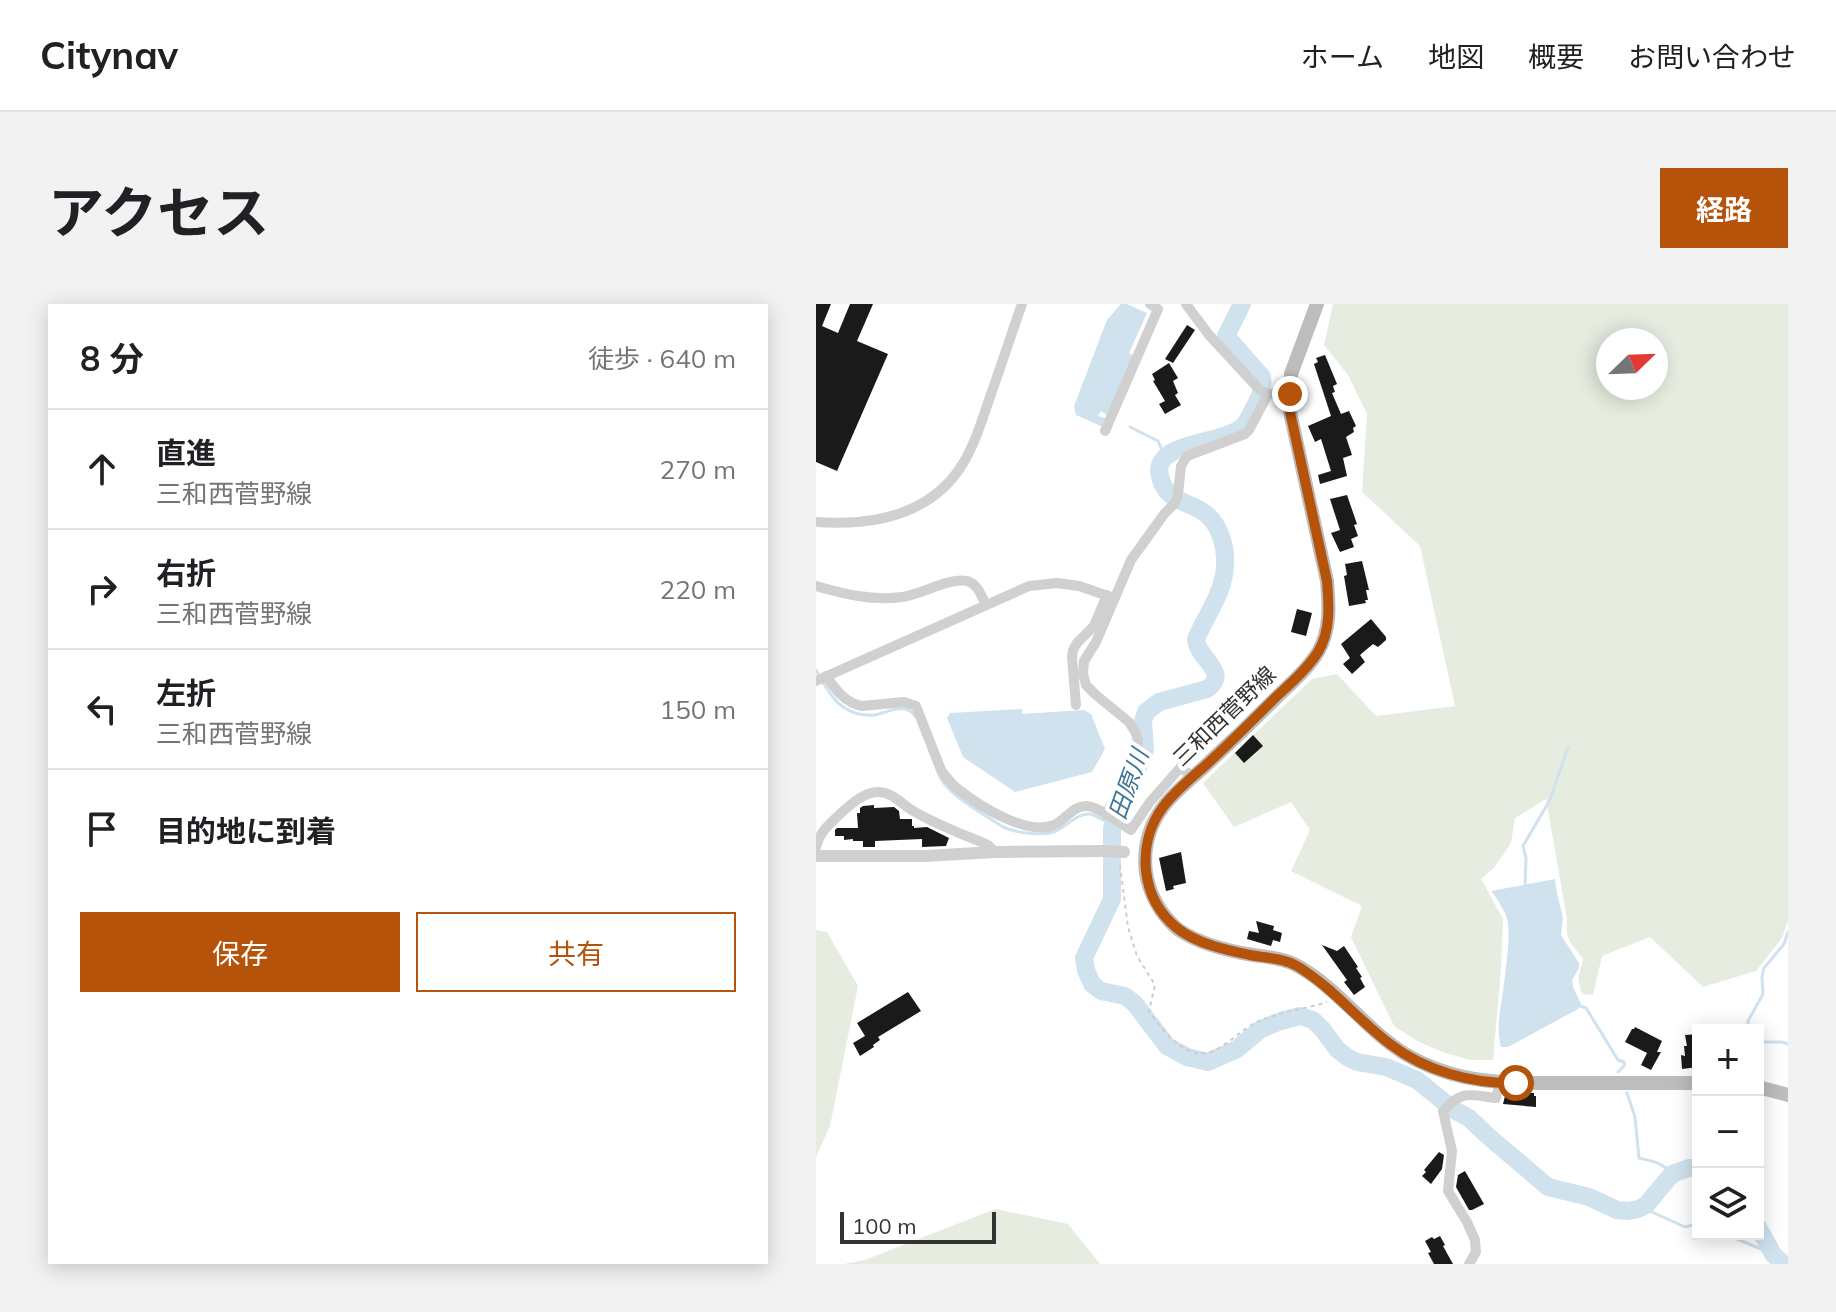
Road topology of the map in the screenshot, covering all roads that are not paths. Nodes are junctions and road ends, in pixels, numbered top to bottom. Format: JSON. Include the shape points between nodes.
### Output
{"nodes":[{"id":1,"x":1022,"y":304,"type":"edge"},
{"id":2,"x":1150,"y":304,"type":"edge"},
{"id":3,"x":1186,"y":304,"type":"edge"},
{"id":4,"x":1317,"y":304,"type":"edge"},
{"id":5,"x":1264,"y":392,"type":"junction"},
{"id":6,"x":1290,"y":394,"type":"junction"},
{"id":7,"x":1105,"y":431,"type":"dead end"},
{"id":8,"x":816,"y":522,"type":"edge"},
{"id":9,"x":816,"y":586,"type":"edge"},
{"id":10,"x":1110,"y":596,"type":"junction"},
{"id":11,"x":986,"y":605,"type":"junction"},
{"id":12,"x":821,"y":679,"type":"edge"},
{"id":13,"x":1076,"y":705,"type":"dead end"},
{"id":14,"x":1193,"y":776,"type":"junction"},
{"id":15,"x":1111,"y":818,"type":"junction"},
{"id":16,"x":816,"y":847,"type":"edge"},
{"id":17,"x":1146,"y":851,"type":"junction"},
{"id":18,"x":995,"y":852,"type":"junction"},
{"id":19,"x":816,"y":856,"type":"edge"},
{"id":20,"x":1500,"y":1083,"type":"junction"},
{"id":21,"x":1692,"y":1083,"type":"edge"},
{"id":22,"x":1764,"y":1089,"type":"edge"},
{"id":23,"x":1788,"y":1095,"type":"edge"},
{"id":24,"x":1469,"y":1264,"type":"edge"}],
"edges":[{"from":1,"to":8,"type":"street","via":[[976,436],[945,486],[893,517]]},
{"from":2,"to":7,"type":"street","via":[[1158,309]]},
{"from":3,"to":5,"type":"street"},
{"from":4,"to":6,"type":"main road","name":"三和西菅野線","via":[[1291,374]]},
{"from":5,"to":6,"type":"street"},
{"from":5,"to":10,"type":"street","via":[[1245,434],[1187,456],[1176,498]]},
{"from":6,"to":14,"type":"main road","name":"三和西菅野線","via":[[1327,581],[1327,629],[1298,676]]},
{"from":9,"to":11,"type":"street","via":[[885,598],[963,580],[978,589]]},
{"from":10,"to":11,"type":"street","via":[[1057,583],[1029,586]]},
{"from":10,"to":13,"type":"street","via":[[1073,650]]},
{"from":10,"to":15,"type":"street","via":[[1083,674],[1086,685],[1129,722],[1138,741]]},
{"from":11,"to":12,"type":"street"},
{"from":12,"to":15,"type":"street","via":[[855,705],[916,706],[948,779],[1015,824],[1053,826],[1086,806]]},
{"from":14,"to":15,"type":"street","via":[[1180,768],[1131,830]]},
{"from":14,"to":17,"type":"main road","name":"三和西菅野線","via":[[1163,807]]},
{"from":16,"to":18,"type":"street","via":[[819,835],[847,807],[880,792]]},
{"from":17,"to":18,"type":"street","bridge":true},
{"from":17,"to":20,"type":"main road","name":"三和西菅野線","via":[[1152,894],[1178,929],[1197,940],[1292,963],[1409,1056],[1464,1078]]},
{"from":18,"to":19,"type":"street"},
{"from":20,"to":21,"type":"main road","name":"三和西菅野線"},
{"from":20,"to":24,"type":"street","via":[[1496,1098],[1467,1094],[1443,1111],[1452,1151],[1448,1191],[1475,1240]]},
{"from":22,"to":23,"type":"main road"}]}
